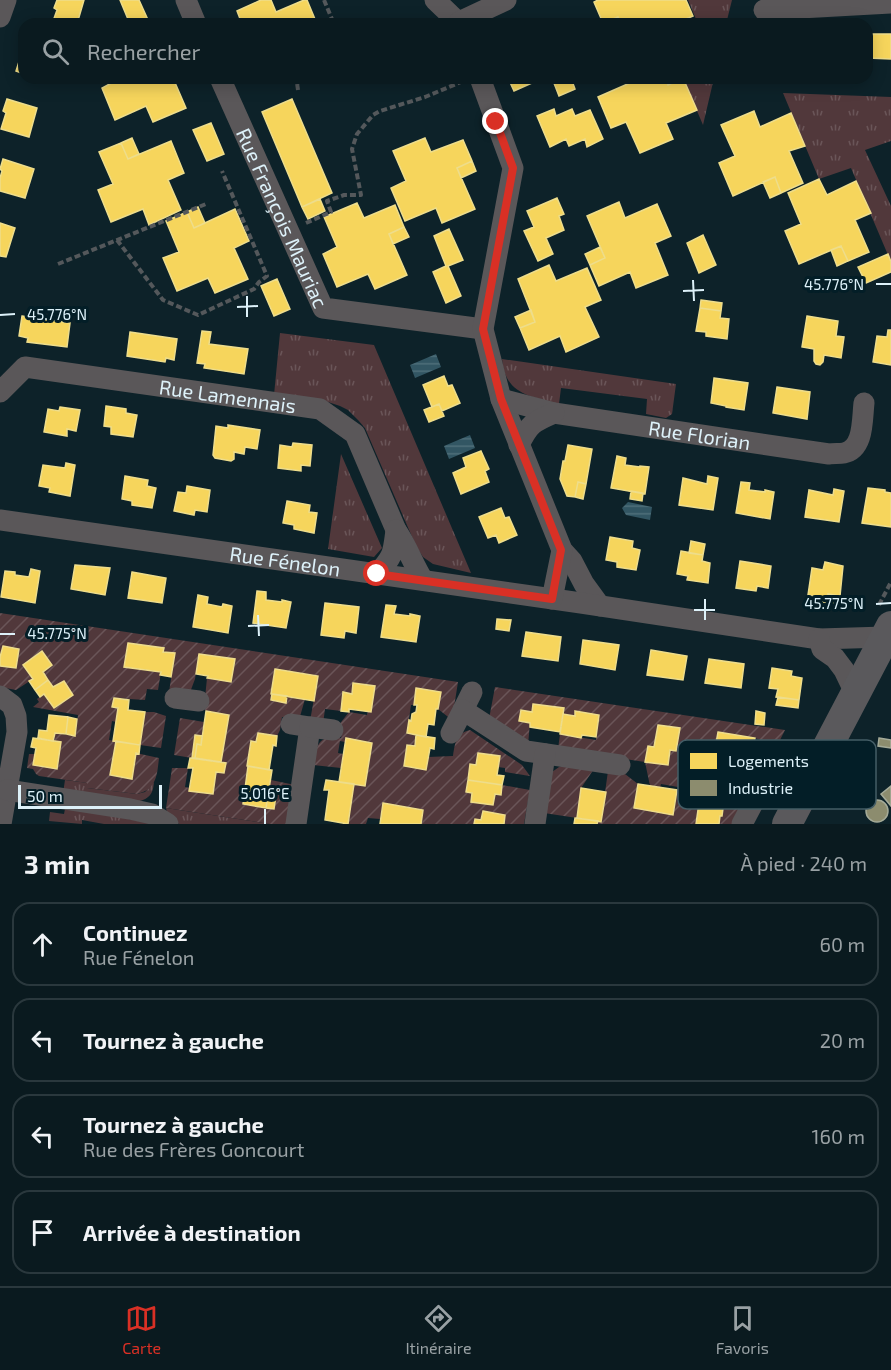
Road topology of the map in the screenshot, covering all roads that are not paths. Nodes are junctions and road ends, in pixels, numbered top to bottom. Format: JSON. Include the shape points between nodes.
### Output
{"nodes":[{"id":1,"x":6,"y":0,"type":"edge"},
{"id":2,"x":186,"y":0,"type":"edge"},
{"id":3,"x":435,"y":0,"type":"edge"},
{"id":4,"x":506,"y":0,"type":"edge"},
{"id":5,"x":891,"y":3,"type":"edge"},
{"id":6,"x":764,"y":10,"type":"dead end"},
{"id":7,"x":0,"y":17,"type":"edge"},
{"id":8,"x":194,"y":18,"type":"edge"},
{"id":9,"x":455,"y":18,"type":"edge"},
{"id":10,"x":470,"y":18,"type":"edge"},
{"id":11,"x":223,"y":84,"type":"edge"},
{"id":12,"x":482,"y":84,"type":"edge"},
{"id":13,"x":483,"y":329,"type":"junction"},
{"id":14,"x":0,"y":392,"type":"edge"},
{"id":15,"x":501,"y":399,"type":"junction"},
{"id":16,"x":864,"y":403,"type":"dead end"},
{"id":17,"x":555,"y":413,"type":"junction"},
{"id":18,"x":519,"y":445,"type":"junction"},
{"id":19,"x":0,"y":520,"type":"edge"},
{"id":20,"x":396,"y":530,"type":"junction"},
{"id":21,"x":561,"y":550,"type":"junction"},
{"id":22,"x":377,"y":574,"type":"junction"},
{"id":23,"x":423,"y":580,"type":"junction"},
{"id":24,"x":552,"y":599,"type":"junction"},
{"id":25,"x":600,"y":606,"type":"junction"},
{"id":26,"x":888,"y":631,"type":"edge"},
{"id":27,"x":819,"y":639,"type":"junction"},
{"id":28,"x":855,"y":693,"type":"junction"},
{"id":29,"x":0,"y":696,"type":"edge"},
{"id":30,"x":176,"y":698,"type":"dead end"},
{"id":31,"x":199,"y":701,"type":"dead end"},
{"id":32,"x":333,"y":730,"type":"dead end"},
{"id":33,"x":451,"y":732,"type":"dead end"},
{"id":34,"x":831,"y":740,"type":"edge"},
{"id":35,"x":545,"y":754,"type":"junction"},
{"id":36,"x":620,"y":765,"type":"dead end"},
{"id":37,"x":7,"y":790,"type":"junction"},
{"id":38,"x":750,"y":809,"type":"edge"},
{"id":39,"x":795,"y":809,"type":"edge"},
{"id":40,"x":1,"y":824,"type":"edge"},
{"id":41,"x":168,"y":824,"type":"edge"},
{"id":42,"x":296,"y":824,"type":"edge"},
{"id":43,"x":535,"y":824,"type":"edge"},
{"id":44,"x":742,"y":824,"type":"edge"},
{"id":45,"x":787,"y":824,"type":"edge"}],
"edges":[{"from":1,"to":7,"type":"street"},
{"from":2,"to":8,"type":"street"},
{"from":3,"to":9,"type":"street"},
{"from":4,"to":10,"type":"street"},
{"from":5,"to":6,"type":"street"},
{"from":11,"to":13,"type":"street","name":"Rue François Mauriac","via":[[323,308]]},
{"from":12,"to":13,"type":"street","via":[[513,168]]},
{"from":13,"to":15,"type":"street"},
{"from":14,"to":20,"type":"street","name":"Rue Lamennais","via":[[25,367],[320,408],[355,435]]},
{"from":15,"to":17,"type":"street","name":"Rue Florian"},
{"from":15,"to":18,"type":"street"},
{"from":16,"to":17,"type":"street","name":"Rue Florian","via":[[860,437],[854,448],[829,454]]},
{"from":17,"to":18,"type":"street","via":[[526,429]]},
{"from":18,"to":21,"type":"street"},
{"from":19,"to":22,"type":"street","name":"Rue Fénelon"},
{"from":20,"to":22,"type":"street","via":[[393,555]]},
{"from":20,"to":23,"type":"street"},
{"from":21,"to":24,"type":"street"},
{"from":21,"to":25,"type":"street"},
{"from":22,"to":23,"type":"street","name":"Rue Fénelon"},
{"from":23,"to":24,"type":"street","name":"Rue Fénelon"},
{"from":24,"to":25,"type":"street","name":"Rue Fénelon"},
{"from":25,"to":27,"type":"street","name":"Rue Fénelon"},
{"from":26,"to":27,"type":"street","name":"Rue Fénelon"},
{"from":26,"to":28,"type":"main road"},
{"from":27,"to":28,"type":"street","via":[[822,649],[844,670]]},
{"from":28,"to":34,"type":"main road"},
{"from":29,"to":37,"type":"street","via":[[12,705],[16,716]]},
{"from":30,"to":31,"type":"street"},
{"from":32,"to":42,"type":"street","via":[[300,725]]},
{"from":33,"to":35,"type":"street","via":[[467,701],[526,751]]},
{"from":35,"to":36,"type":"street"},
{"from":35,"to":43,"type":"street"},
{"from":37,"to":40,"type":"street"},
{"from":37,"to":41,"type":"street","via":[[129,809],[152,814]]},
{"from":38,"to":44,"type":"street"},
{"from":39,"to":45,"type":"main road"}]}
